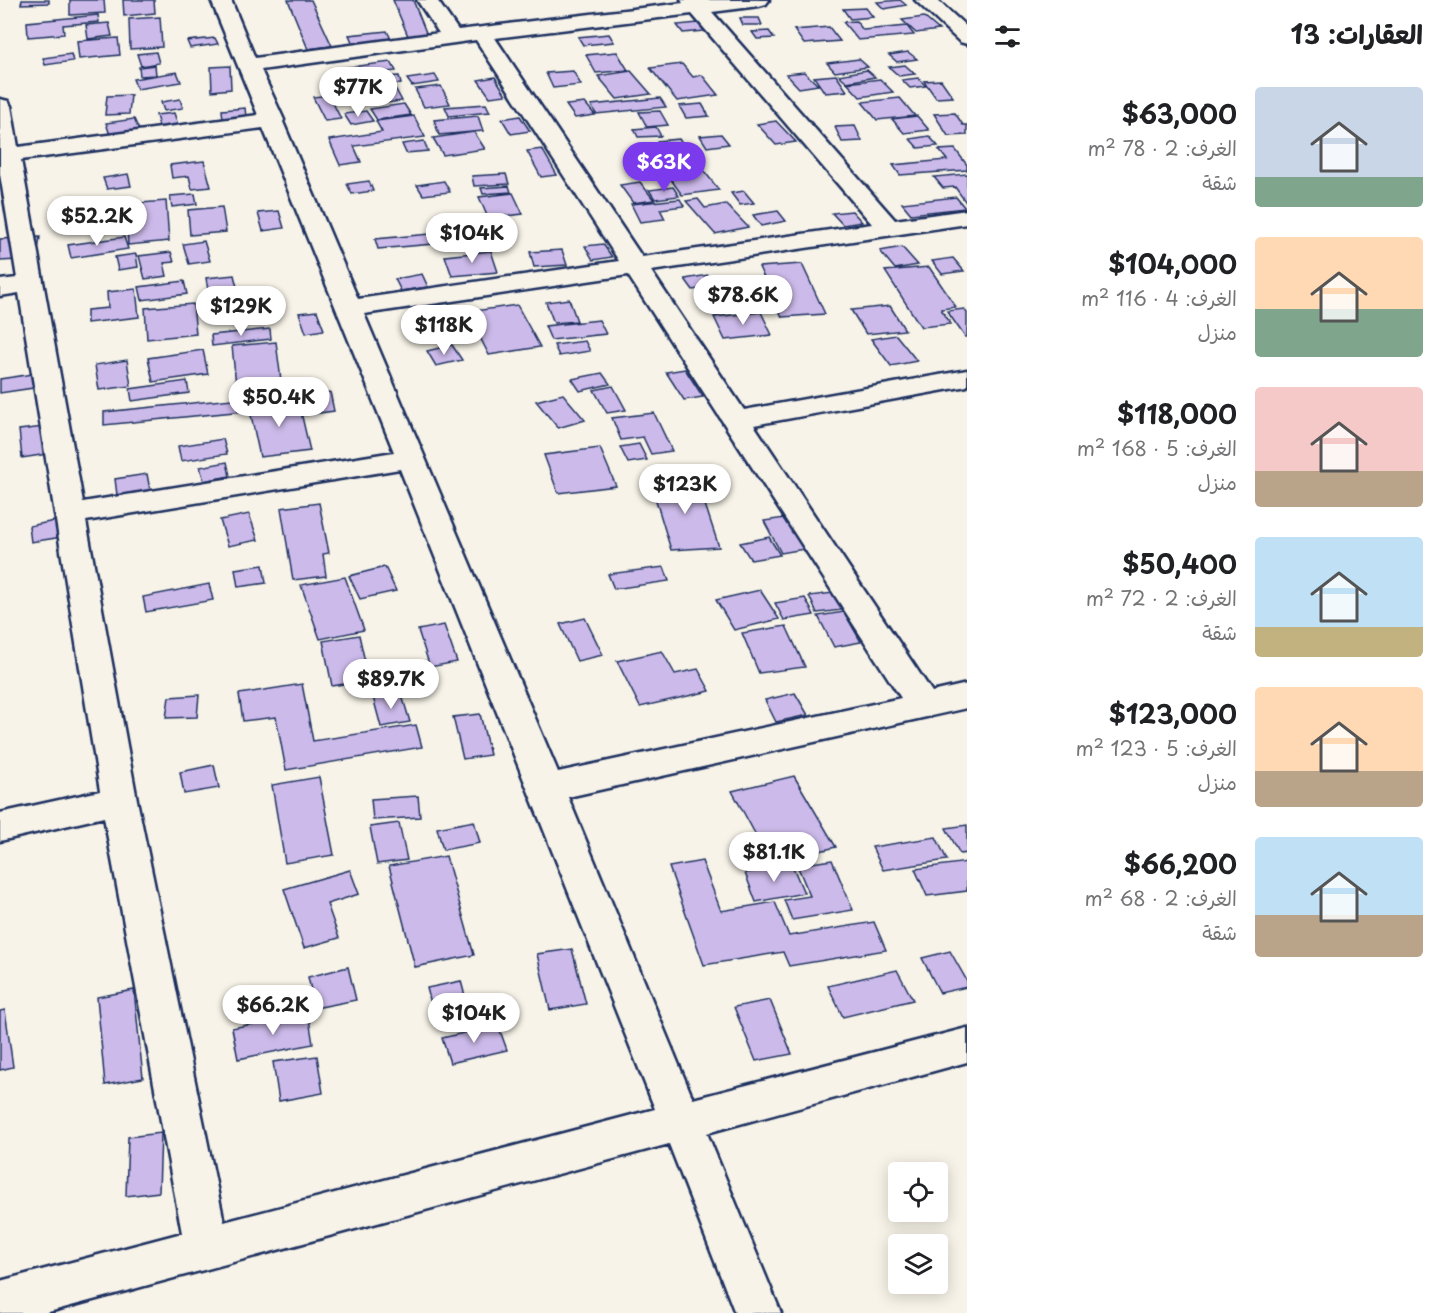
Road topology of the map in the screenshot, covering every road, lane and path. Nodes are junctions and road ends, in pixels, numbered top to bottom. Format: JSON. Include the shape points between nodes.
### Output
{"nodes":[{"id":1,"x":221,"y":0,"type":"edge"},
{"id":2,"x":427,"y":0,"type":"edge"},
{"id":3,"x":759,"y":0,"type":"edge"},
{"id":4,"x":925,"y":0,"type":"edge"},
{"id":5,"x":694,"y":4,"type":"edge"},
{"id":6,"x":482,"y":33,"type":"junction"},
{"id":7,"x":452,"y":37,"type":"junction"},
{"id":8,"x":967,"y":38,"type":"edge"},
{"id":9,"x":249,"y":65,"type":"junction"},
{"id":10,"x":0,"y":106,"type":"edge"},
{"id":11,"x":273,"y":120,"type":"junction"},
{"id":12,"x":4,"y":155,"type":"edge"},
{"id":13,"x":967,"y":217,"type":"edge"},
{"id":14,"x":890,"y":229,"type":"junction"},
{"id":15,"x":634,"y":267,"type":"junction"},
{"id":16,"x":16,"y":286,"type":"edge"},
{"id":17,"x":350,"y":308,"type":"junction"},
{"id":18,"x":967,"y":378,"type":"edge"},
{"id":19,"x":736,"y":420,"type":"junction"},
{"id":20,"x":411,"y":458,"type":"junction"},
{"id":21,"x":70,"y":514,"type":"junction"},
{"id":22,"x":967,"y":696,"type":"edge"},
{"id":23,"x":923,"y":705,"type":"junction"},
{"id":24,"x":547,"y":788,"type":"junction"},
{"id":25,"x":119,"y":800,"type":"junction"},
{"id":26,"x":0,"y":827,"type":"edge"},
{"id":27,"x":967,"y":1045,"type":"edge"},
{"id":28,"x":681,"y":1122,"type":"junction"},
{"id":29,"x":207,"y":1246,"type":"junction"},
{"id":30,"x":0,"y":1303,"type":"edge"},
{"id":31,"x":758,"y":1313,"type":"edge"}],
"edges":[{"from":1,"to":9,"type":"street"},
{"from":2,"to":7,"type":"street"},
{"from":3,"to":5,"type":"street"},
{"from":4,"to":8,"type":"street"},
{"from":5,"to":6,"type":"street"},
{"from":5,"to":14,"type":"street"},
{"from":6,"to":7,"type":"street"},
{"from":6,"to":15,"type":"street"},
{"from":7,"to":9,"type":"street"},
{"from":9,"to":11,"type":"street"},
{"from":10,"to":12,"type":"street"},
{"from":11,"to":12,"type":"street"},
{"from":11,"to":17,"type":"street"},
{"from":12,"to":16,"type":"street"},
{"from":13,"to":14,"type":"street"},
{"from":14,"to":15,"type":"street"},
{"from":15,"to":17,"type":"street"},
{"from":15,"to":19,"type":"street"},
{"from":16,"to":21,"type":"street"},
{"from":17,"to":20,"type":"street"},
{"from":18,"to":19,"type":"street"},
{"from":19,"to":23,"type":"street"},
{"from":20,"to":21,"type":"street"},
{"from":20,"to":24,"type":"street"},
{"from":21,"to":25,"type":"street"},
{"from":22,"to":23,"type":"street"},
{"from":23,"to":24,"type":"street"},
{"from":24,"to":28,"type":"street"},
{"from":25,"to":26,"type":"street"},
{"from":25,"to":29,"type":"street"},
{"from":27,"to":28,"type":"street"},
{"from":28,"to":29,"type":"street"},
{"from":28,"to":31,"type":"street"},
{"from":29,"to":30,"type":"street"}]}
